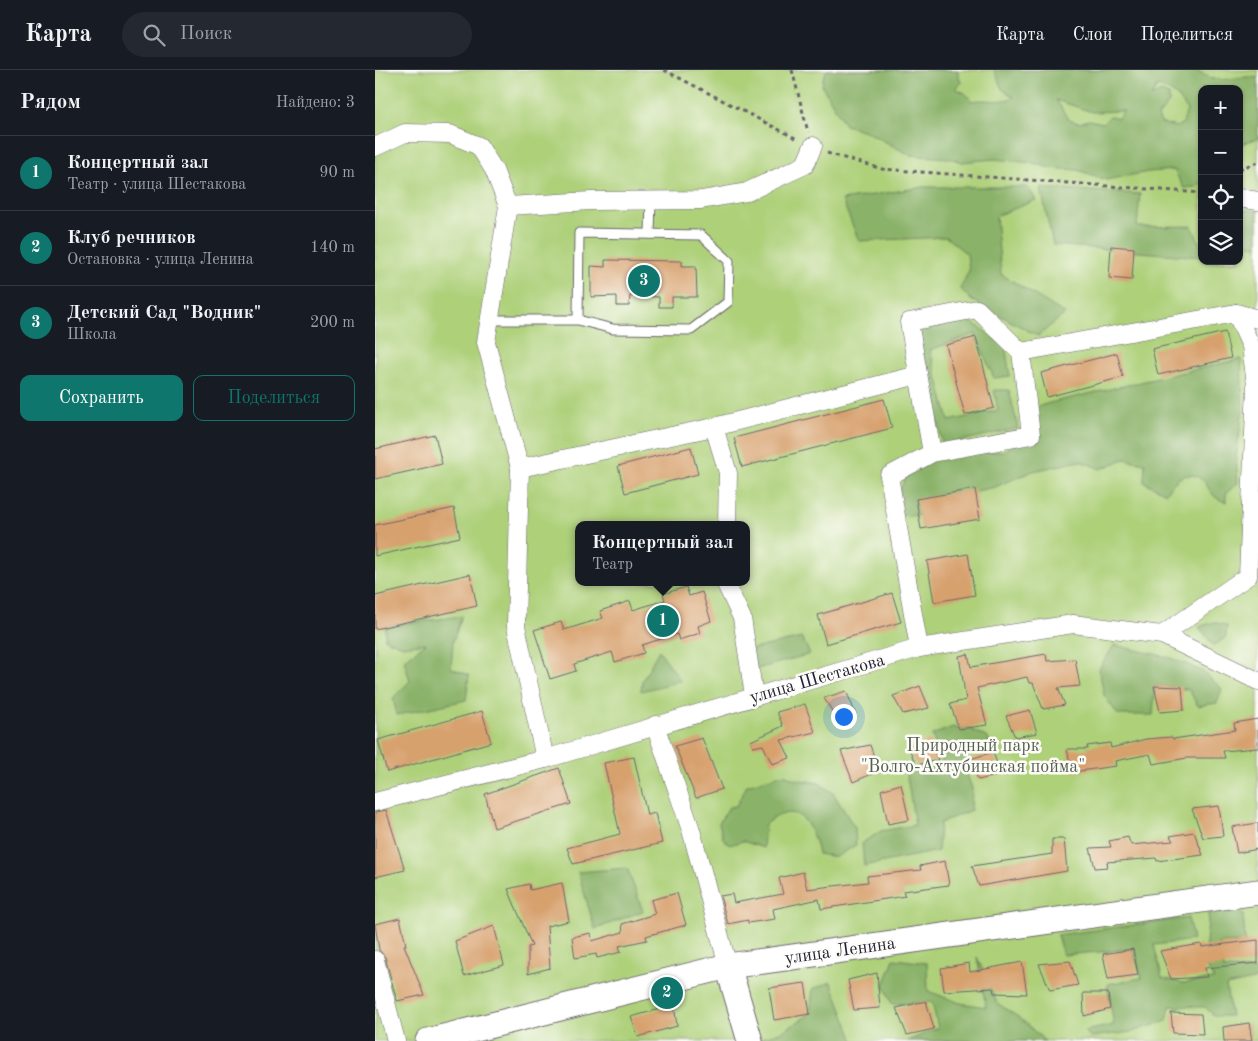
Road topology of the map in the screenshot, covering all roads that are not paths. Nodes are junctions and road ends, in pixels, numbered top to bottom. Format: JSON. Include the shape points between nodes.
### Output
{"nodes":[{"id":1,"x":813,"y":146,"type":"road end"},
{"id":2,"x":375,"y":147,"type":"edge"},
{"id":3,"x":1243,"y":199,"type":"edge"},
{"id":4,"x":651,"y":201,"type":"junction"},
{"id":5,"x":1258,"y":201,"type":"edge"},
{"id":6,"x":508,"y":206,"type":"junction"},
{"id":7,"x":650,"y":234,"type":"junction"},
{"id":8,"x":1236,"y":313,"type":"junction"},
{"id":9,"x":491,"y":320,"type":"junction"},
{"id":10,"x":578,"y":320,"type":"junction"},
{"id":11,"x":1258,"y":320,"type":"edge"},
{"id":12,"x":1021,"y":352,"type":"junction"},
{"id":13,"x":918,"y":375,"type":"junction"},
{"id":14,"x":715,"y":427,"type":"junction"},
{"id":15,"x":932,"y":453,"type":"junction"},
{"id":16,"x":520,"y":468,"type":"junction"},
{"id":17,"x":727,"y":521,"type":"edge"},
{"id":18,"x":1253,"y":575,"type":"edge"},
{"id":19,"x":727,"y":586,"type":"edge"},
{"id":20,"x":1162,"y":635,"type":"junction"},
{"id":21,"x":919,"y":648,"type":"junction"},
{"id":22,"x":1258,"y":681,"type":"edge"},
{"id":23,"x":754,"y":696,"type":"junction"},
{"id":24,"x":655,"y":725,"type":"junction"},
{"id":25,"x":545,"y":759,"type":"junction"},
{"id":26,"x":375,"y":802,"type":"edge"},
{"id":27,"x":1258,"y":892,"type":"edge"},
{"id":28,"x":375,"y":960,"type":"edge"},
{"id":29,"x":728,"y":966,"type":"junction"},
{"id":30,"x":396,"y":1041,"type":"edge"},
{"id":31,"x":428,"y":1041,"type":"edge"},
{"id":32,"x":750,"y":1041,"type":"edge"}],
"edges":[{"from":1,"to":4,"type":"street","via":[[805,166],[747,192],[701,200]]},
{"from":2,"to":6,"type":"street","via":[[405,133],[450,134],[479,146],[494,170]]},
{"from":3,"to":5,"type":"street"},
{"from":4,"to":6,"type":"street"},
{"from":4,"to":7,"type":"lane"},
{"from":6,"to":9,"type":"street"},
{"from":7,"to":10,"type":"lane","via":[[579,233]]},
{"from":7,"to":10,"type":"lane","via":[[701,235],[729,261],[728,302],[691,330],[613,329]]},
{"from":8,"to":11,"type":"street"},
{"from":8,"to":12,"type":"street"},
{"from":8,"to":18,"type":"street","via":[[1251,346],[1256,385]]},
{"from":9,"to":10,"type":"lane"},
{"from":9,"to":16,"type":"street","via":[[487,342]]},
{"from":12,"to":13,"type":"street","via":[[977,309],[909,322]]},
{"from":12,"to":15,"type":"street","via":[[1031,435]]},
{"from":13,"to":14,"type":"street"},
{"from":13,"to":15,"type":"street"},
{"from":14,"to":16,"type":"street"},
{"from":14,"to":17,"type":"street","via":[[728,473]]},
{"from":15,"to":21,"type":"street","via":[[889,476]]},
{"from":16,"to":25,"type":"street","via":[[516,626]]},
{"from":18,"to":20,"type":"street"},
{"from":19,"to":23,"type":"street","via":[[742,618]]},
{"from":20,"to":21,"type":"street","name":"улица Шестакова","via":[[1073,624]]},
{"from":20,"to":22,"type":"street","name":"улица Шестакова"},
{"from":21,"to":23,"type":"street","name":"улица Шестакова"},
{"from":23,"to":24,"type":"street","name":"улица Шестакова"},
{"from":24,"to":25,"type":"street","name":"улица Шестакова"},
{"from":24,"to":29,"type":"street","via":[[691,830]]},
{"from":25,"to":26,"type":"street","name":"улица Шестакова"},
{"from":27,"to":29,"type":"street","name":"улица Ленина"},
{"from":28,"to":30,"type":"street"},
{"from":29,"to":31,"type":"street","name":"улица Ленина"},
{"from":29,"to":32,"type":"street"}]}
